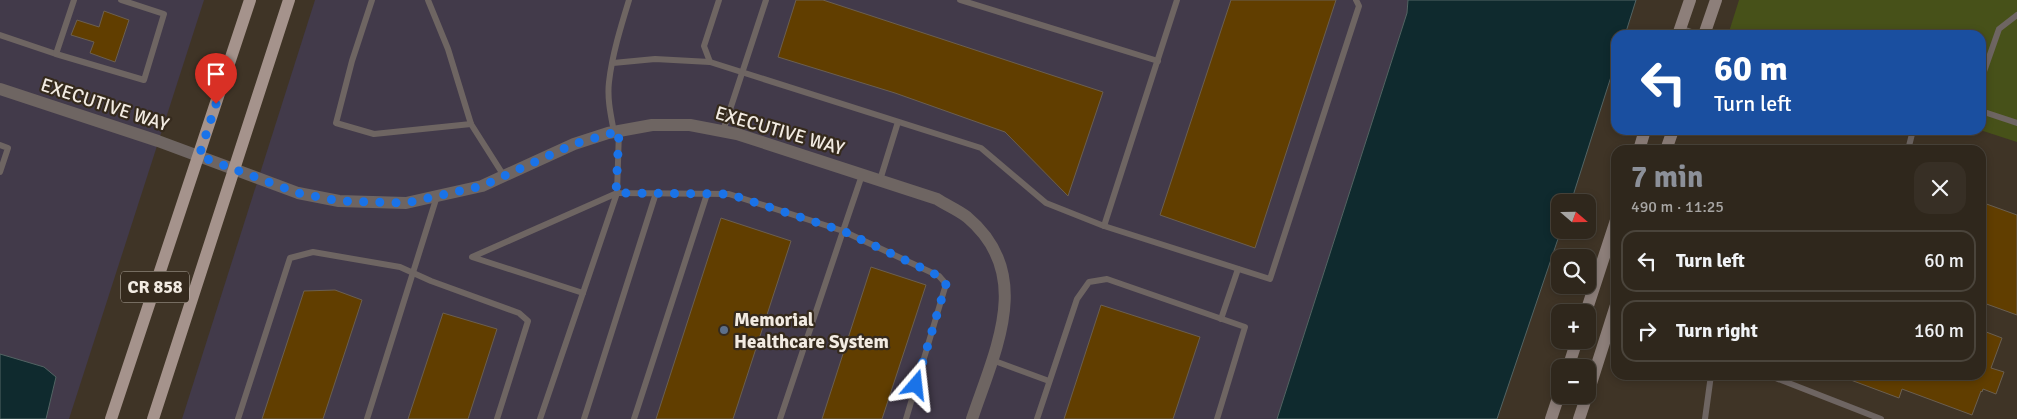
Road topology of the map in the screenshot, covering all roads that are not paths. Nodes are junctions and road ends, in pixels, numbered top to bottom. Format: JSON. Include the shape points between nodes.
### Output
{"nodes":[{"id":1,"x":74,"y":0,"type":"edge"},
{"id":2,"x":121,"y":0,"type":"edge"},
{"id":3,"x":250,"y":0,"type":"edge"},
{"id":4,"x":289,"y":0,"type":"edge"},
{"id":5,"x":372,"y":0,"type":"edge"},
{"id":6,"x":428,"y":0,"type":"edge"},
{"id":7,"x":629,"y":0,"type":"edge"},
{"id":8,"x":719,"y":0,"type":"edge"},
{"id":9,"x":766,"y":0,"type":"edge"},
{"id":10,"x":960,"y":0,"type":"edge"},
{"id":11,"x":1177,"y":0,"type":"edge"},
{"id":12,"x":1356,"y":0,"type":"edge"},
{"id":13,"x":1690,"y":0,"type":"edge"},
{"id":14,"x":1716,"y":0,"type":"edge"},
{"id":15,"x":2017,"y":15,"type":"edge"},
{"id":16,"x":1680,"y":30,"type":"edge"},
{"id":17,"x":1706,"y":30,"type":"edge"},
{"id":18,"x":0,"y":35,"type":"edge"},
{"id":19,"x":56,"y":54,"type":"junction"},
{"id":20,"x":1158,"y":61,"type":"junction"},
{"id":21,"x":710,"y":62,"type":"junction"},
{"id":22,"x":613,"y":63,"type":"junction"},
{"id":23,"x":1986,"y":66,"type":"edge"},
{"id":24,"x":742,"y":73,"type":"junction"},
{"id":25,"x":0,"y":89,"type":"edge"},
{"id":26,"x":1986,"y":113,"type":"edge"},
{"id":27,"x":898,"y":122,"type":"junction"},
{"id":28,"x":2017,"y":123,"type":"edge"},
{"id":29,"x":471,"y":124,"type":"junction"},
{"id":30,"x":723,"y":131,"type":"junction"},
{"id":31,"x":616,"y":132,"type":"junction"},
{"id":32,"x":0,"y":145,"type":"edge"},
{"id":33,"x":199,"y":156,"type":"junction"},
{"id":34,"x":233,"y":169,"type":"junction"},
{"id":35,"x":0,"y":172,"type":"edge"},
{"id":36,"x":862,"y":175,"type":"junction"},
{"id":37,"x":504,"y":176,"type":"junction"},
{"id":38,"x":880,"y":180,"type":"junction"},
{"id":39,"x":616,"y":193,"type":"junction"},
{"id":40,"x":656,"y":193,"type":"junction"},
{"id":41,"x":708,"y":194,"type":"junction"},
{"id":42,"x":436,"y":196,"type":"junction"},
{"id":43,"x":1104,"y":226,"type":"junction"},
{"id":44,"x":843,"y":231,"type":"junction"},
{"id":45,"x":1611,"y":235,"type":"edge"},
{"id":46,"x":1238,"y":269,"type":"junction"},
{"id":47,"x":412,"y":273,"type":"junction"},
{"id":48,"x":582,"y":293,"type":"junction"},
{"id":49,"x":1589,"y":304,"type":"edge"},
{"id":50,"x":1221,"y":319,"type":"junction"},
{"id":51,"x":1611,"y":320,"type":"edge"},
{"id":52,"x":992,"y":360,"type":"junction"},
{"id":53,"x":1596,"y":366,"type":"edge"},
{"id":54,"x":1710,"y":380,"type":"edge"},
{"id":55,"x":1781,"y":380,"type":"edge"},
{"id":56,"x":1049,"y":381,"type":"junction"},
{"id":57,"x":1556,"y":404,"type":"edge"},
{"id":58,"x":1584,"y":404,"type":"edge"},
{"id":59,"x":111,"y":419,"type":"edge"},
{"id":60,"x":152,"y":419,"type":"edge"},
{"id":61,"x":238,"y":419,"type":"edge"},
{"id":62,"x":366,"y":419,"type":"edge"},
{"id":63,"x":497,"y":419,"type":"edge"},
{"id":64,"x":540,"y":419,"type":"edge"},
{"id":65,"x":584,"y":419,"type":"edge"},
{"id":66,"x":634,"y":419,"type":"edge"},
{"id":67,"x":780,"y":419,"type":"edge"},
{"id":68,"x":906,"y":419,"type":"edge"},
{"id":69,"x":972,"y":419,"type":"edge"},
{"id":70,"x":1037,"y":419,"type":"edge"},
{"id":71,"x":1217,"y":419,"type":"edge"},
{"id":72,"x":1551,"y":419,"type":"edge"},
{"id":73,"x":1579,"y":419,"type":"edge"},
{"id":74,"x":1704,"y":419,"type":"edge"},
{"id":75,"x":1881,"y":419,"type":"edge"}],
"edges":[{"from":1,"to":19,"type":"lane"},
{"from":2,"to":19,"type":"lane","via":[[164,14],[144,80]]},
{"from":3,"to":33,"type":"main road","number":"CR 858"},
{"from":4,"to":34,"type":"main road","number":"CR 858"},
{"from":5,"to":29,"type":"lane","via":[[336,123],[374,134]]},
{"from":6,"to":29,"type":"lane","via":[[448,49]]},
{"from":7,"to":22,"type":"lane"},
{"from":8,"to":21,"type":"lane","via":[[704,46]]},
{"from":9,"to":24,"type":"lane"},
{"from":10,"to":20,"type":"lane"},
{"from":11,"to":20,"type":"lane"},
{"from":12,"to":46,"type":"lane","via":[[1359,6],[1270,279]]},
{"from":13,"to":16,"type":"street"},
{"from":14,"to":17,"type":"street"},
{"from":15,"to":23,"type":"lane","via":[[1999,29]]},
{"from":18,"to":19,"type":"lane"},
{"from":20,"to":43,"type":"lane"},
{"from":21,"to":22,"type":"lane","via":[[655,58]]},
{"from":21,"to":24,"type":"lane"},
{"from":22,"to":31,"type":"lane","via":[[608,83]]},
{"from":24,"to":27,"type":"lane"},
{"from":24,"to":30,"type":"lane"},
{"from":25,"to":33,"type":"street","name":"EXECUTIVE WAY"},
{"from":26,"to":28,"type":"lane"},
{"from":27,"to":38,"type":"lane"},
{"from":27,"to":43,"type":"lane","via":[[981,148],[1046,202]]},
{"from":29,"to":37,"type":"lane"},
{"from":30,"to":31,"type":"street","name":"EXECUTIVE WAY","via":[[690,125],[652,125]]},
{"from":30,"to":36,"type":"street","name":"EXECUTIVE WAY"},
{"from":31,"to":37,"type":"street","name":"EXECUTIVE WAY","via":[[574,144]]},
{"from":31,"to":39,"type":"lane"},
{"from":32,"to":35,"type":"lane","via":[[8,148]]},
{"from":33,"to":34,"type":"street","name":"EXECUTIVE WAY"},
{"from":33,"to":59,"type":"main road","number":"CR 858"},
{"from":34,"to":42,"type":"street","name":"EXECUTIVE WAY","via":[[298,193],[339,201],[406,203]]},
{"from":34,"to":60,"type":"main road","number":"CR 858"},
{"from":36,"to":38,"type":"street","name":"EXECUTIVE WAY"},
{"from":36,"to":44,"type":"lane"},
{"from":37,"to":42,"type":"street","name":"EXECUTIVE WAY","via":[[482,186]]},
{"from":38,"to":52,"type":"street","name":"EXECUTIVE WAY","via":[[937,199],[966,216],[988,239],[1003,270],[1006,300],[1003,326]]},
{"from":39,"to":40,"type":"lane"},
{"from":39,"to":48,"type":"lane"},
{"from":39,"to":48,"type":"lane","via":[[472,257]]},
{"from":40,"to":41,"type":"lane"},
{"from":40,"to":65,"type":"lane"},
{"from":41,"to":44,"type":"lane","via":[[729,194]]},
{"from":41,"to":66,"type":"lane"},
{"from":42,"to":47,"type":"lane"},
{"from":43,"to":46,"type":"lane"},
{"from":44,"to":67,"type":"lane"},
{"from":44,"to":68,"type":"lane","via":[[939,276],[946,284]]},
{"from":45,"to":49,"type":"street"},
{"from":46,"to":50,"type":"lane"},
{"from":47,"to":61,"type":"lane","via":[[400,267],[313,252],[290,258]]},
{"from":47,"to":62,"type":"lane"},
{"from":47,"to":63,"type":"lane","via":[[519,313],[528,321]]},
{"from":48,"to":64,"type":"lane"},
{"from":50,"to":56,"type":"lane","via":[[1107,279],[1089,282],[1077,299]]},
{"from":50,"to":71,"type":"lane","via":[[1246,327]]},
{"from":51,"to":53,"type":"street"},
{"from":52,"to":56,"type":"lane"},
{"from":52,"to":69,"type":"street"},
{"from":54,"to":74,"type":"lane"},
{"from":55,"to":75,"type":"lane"},
{"from":56,"to":70,"type":"lane"},
{"from":57,"to":72,"type":"street"},
{"from":58,"to":73,"type":"street"}]}
